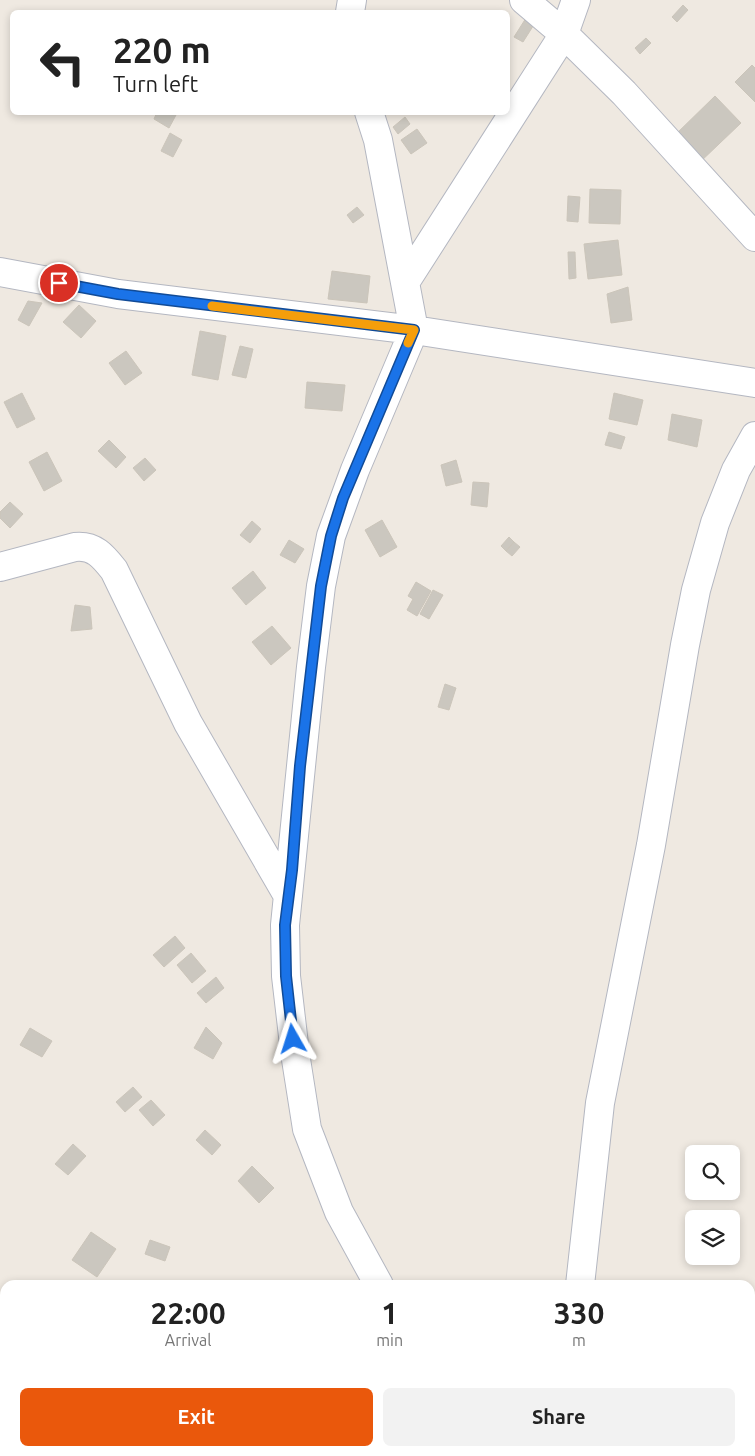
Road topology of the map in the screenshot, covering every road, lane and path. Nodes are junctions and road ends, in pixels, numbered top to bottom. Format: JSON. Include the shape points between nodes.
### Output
{"nodes":[{"id":1,"x":524,"y":0,"type":"edge"},
{"id":2,"x":576,"y":0,"type":"edge"},
{"id":3,"x":564,"y":34,"type":"junction"},
{"id":4,"x":370,"y":115,"type":"edge"},
{"id":5,"x":755,"y":237,"type":"edge"},
{"id":6,"x":0,"y":272,"type":"edge"},
{"id":7,"x":406,"y":281,"type":"junction"},
{"id":8,"x":414,"y":330,"type":"junction"},
{"id":9,"x":755,"y":383,"type":"edge"},
{"id":10,"x":755,"y":436,"type":"edge"},
{"id":11,"x":0,"y":567,"type":"edge"},
{"id":12,"x":288,"y":896,"type":"junction"},
{"id":13,"x":375,"y":1280,"type":"edge"},
{"id":14,"x":581,"y":1280,"type":"edge"}],
"edges":[{"from":1,"to":3,"type":"street"},
{"from":2,"to":3,"type":"street"},
{"from":3,"to":5,"type":"street","via":[[636,106]]},
{"from":3,"to":7,"type":"street"},
{"from":4,"to":7,"type":"street","via":[[378,140]]},
{"from":6,"to":8,"type":"street","via":[[127,295]]},
{"from":7,"to":8,"type":"street"},
{"from":8,"to":9,"type":"street"},
{"from":8,"to":12,"type":"street","via":[[346,491],[331,536],[311,667]]},
{"from":10,"to":14,"type":"street","via":[[736,470],[714,523],[696,590],[600,1103]]},
{"from":11,"to":12,"type":"street","via":[[75,547],[92,548],[104,558],[114,570],[204,754]]},
{"from":12,"to":13,"type":"street","via":[[286,976],[307,1129],[339,1212]]}]}
